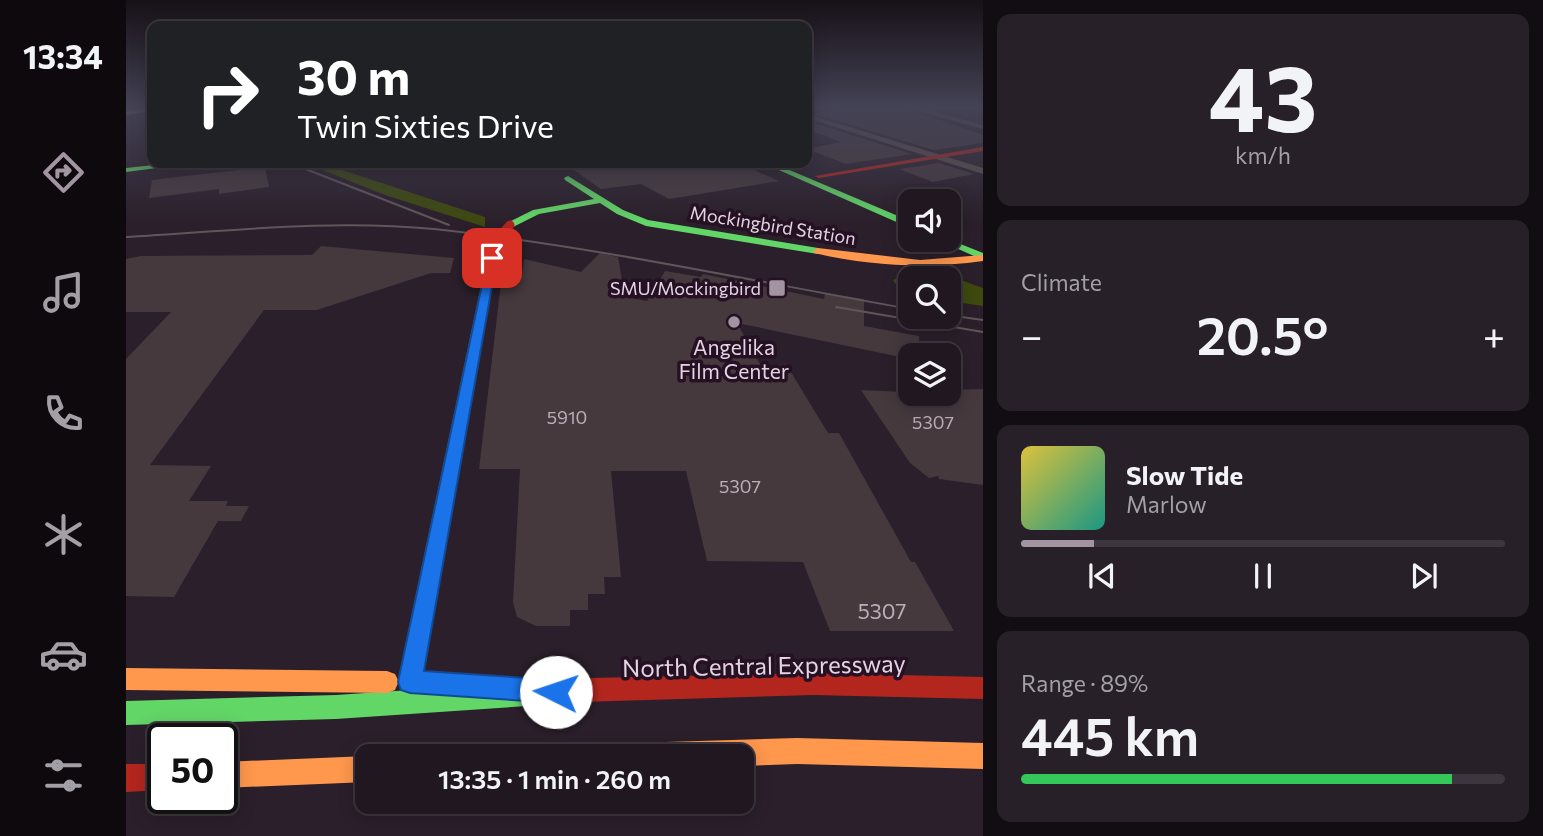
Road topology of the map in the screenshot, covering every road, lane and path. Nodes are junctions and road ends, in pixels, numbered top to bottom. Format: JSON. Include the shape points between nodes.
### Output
{"nodes":[{"id":1,"x":896,"y":145,"type":"edge"},
{"id":2,"x":983,"y":149,"type":"edge"},
{"id":3,"x":933,"y":157,"type":"junction"},
{"id":4,"x":147,"y":168,"type":"edge"},
{"id":5,"x":782,"y":168,"type":"edge"},
{"id":6,"x":795,"y":168,"type":"edge"},
{"id":7,"x":126,"y":170,"type":"edge"},
{"id":8,"x":983,"y":172,"type":"edge"},
{"id":9,"x":568,"y":178,"type":"dead end"},
{"id":10,"x":812,"y":178,"type":"junction"},
{"id":11,"x":601,"y":200,"type":"junction"},
{"id":12,"x":898,"y":216,"type":"edge"},
{"id":13,"x":961,"y":234,"type":"edge"},
{"id":14,"x":983,"y":243,"type":"edge"},
{"id":15,"x":961,"y":248,"type":"edge"},
{"id":16,"x":946,"y":252,"type":"edge"},
{"id":17,"x":983,"y":258,"type":"edge"},
{"id":18,"x":942,"y":265,"type":"junction"},
{"id":19,"x":126,"y":679,"type":"edge"},
{"id":20,"x":423,"y":683,"type":"junction"},
{"id":21,"x":983,"y":688,"type":"edge"},
{"id":22,"x":556,"y":692,"type":"junction"},
{"id":23,"x":126,"y":713,"type":"edge"},
{"id":24,"x":754,"y":752,"type":"edge"},
{"id":25,"x":983,"y":756,"type":"edge"},
{"id":26,"x":355,"y":770,"type":"edge"},
{"id":27,"x":238,"y":774,"type":"edge"},
{"id":28,"x":147,"y":777,"type":"edge"},
{"id":29,"x":126,"y":778,"type":"edge"}],
"edges":[{"from":1,"to":3,"type":"street"},
{"from":2,"to":3,"type":"main road"},
{"from":3,"to":8,"type":"street"},
{"from":3,"to":10,"type":"main road"},
{"from":4,"to":7,"type":"main road"},
{"from":5,"to":10,"type":"main road"},
{"from":6,"to":10,"type":"main road"},
{"from":9,"to":11,"type":"main road","name":"Mockingbird Station"},
{"from":10,"to":12,"type":"main road"},
{"from":11,"to":18,"type":"main road","name":"Mockingbird Station","via":[[632,218],[662,227],[899,264]]},
{"from":11,"to":20,"type":"main road","bridge":true,"via":[[537,212],[510,225],[497,238]]},
{"from":13,"to":14,"type":"main road"},
{"from":15,"to":17,"type":"main road"},
{"from":16,"to":18,"type":"main road"},
{"from":17,"to":18,"type":"main road","name":"Mockingbird Station"},
{"from":19,"to":20,"type":"main road","name":"North Central Expressway"},
{"from":20,"to":22,"type":"main road","name":"North Central Expressway"},
{"from":21,"to":22,"type":"main road","name":"North Central Expressway","via":[[814,684]]},
{"from":22,"to":23,"type":"main road","via":[[336,708]]},
{"from":24,"to":25,"type":"main road"},
{"from":26,"to":27,"type":"main road"},
{"from":28,"to":29,"type":"main road"}]}
